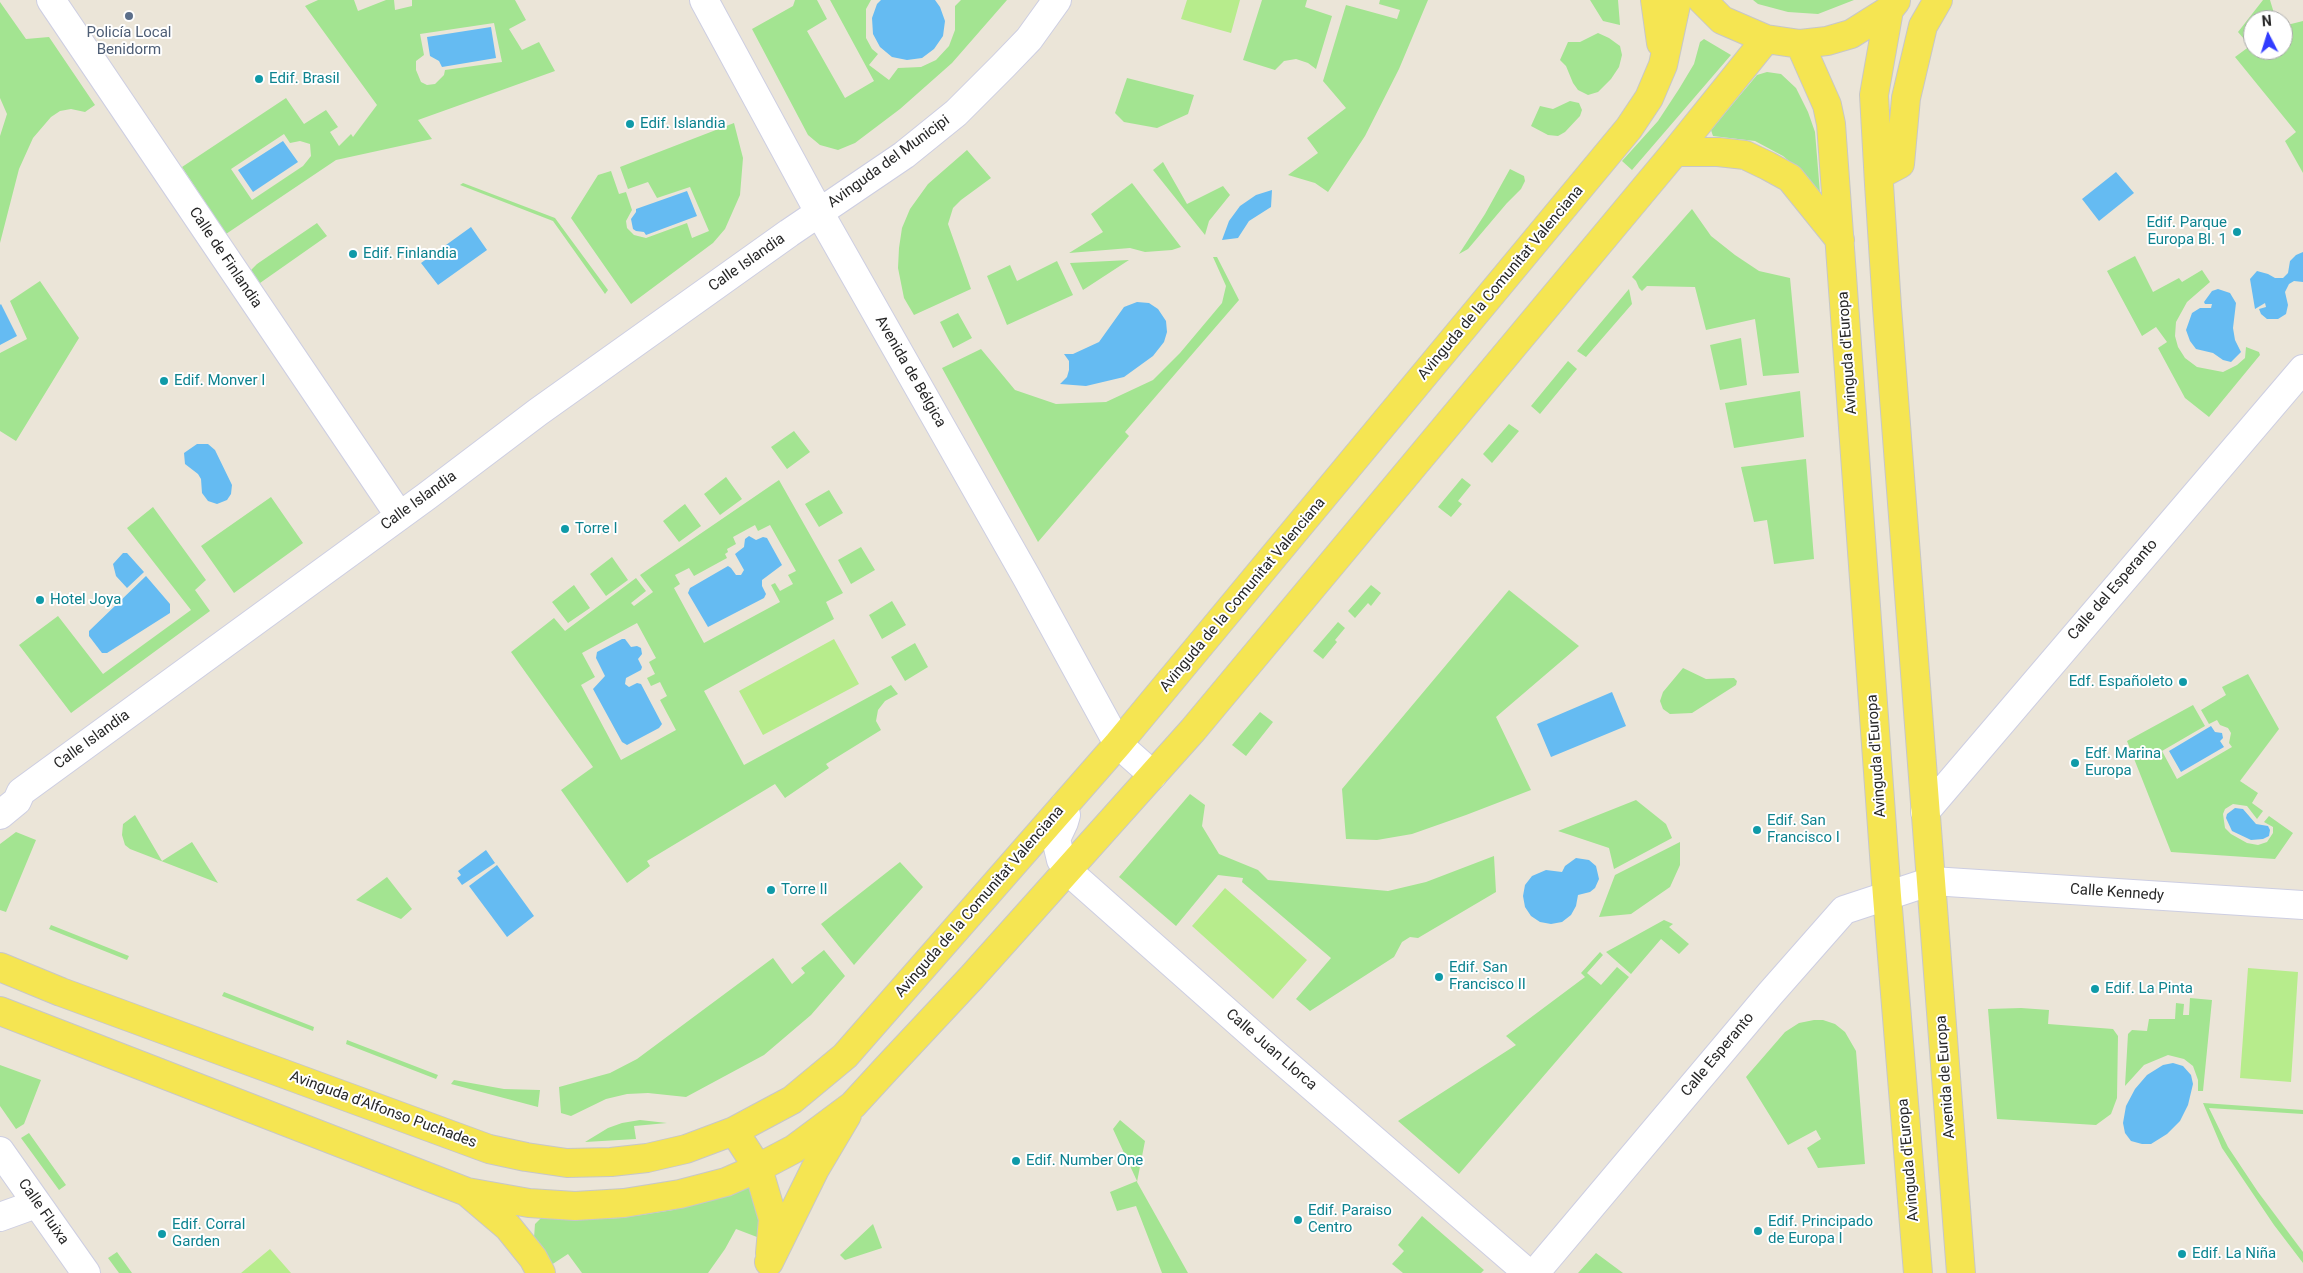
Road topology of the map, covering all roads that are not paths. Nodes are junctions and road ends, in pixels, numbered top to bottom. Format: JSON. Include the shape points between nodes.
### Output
{"nodes":[{"id":1,"x":51,"y":0,"type":"edge"},
{"id":2,"x":704,"y":0,"type":"edge"},
{"id":3,"x":1057,"y":0,"type":"edge"},
{"id":4,"x":1655,"y":0,"type":"edge"},
{"id":5,"x":1677,"y":0,"type":"edge"},
{"id":6,"x":1702,"y":0,"type":"edge"},
{"id":7,"x":1938,"y":0,"type":"edge"},
{"id":8,"x":1893,"y":5,"type":"edge"},
{"id":9,"x":1766,"y":39,"type":"junction"},
{"id":10,"x":1800,"y":44,"type":"junction"},
{"id":11,"x":1663,"y":65,"type":"junction"},
{"id":12,"x":1675,"y":152,"type":"junction"},
{"id":13,"x":1879,"y":175,"type":"junction"},
{"id":14,"x":819,"y":212,"type":"junction"},
{"id":15,"x":1840,"y":240,"type":"junction"},
{"id":16,"x":2303,"y":369,"type":"edge"},
{"id":17,"x":399,"y":515,"type":"junction"},
{"id":18,"x":1118,"y":744,"type":"junction"},
{"id":19,"x":1153,"y":775,"type":"junction"},
{"id":20,"x":10,"y":798,"type":"edge"},
{"id":21,"x":1064,"y":806,"type":"junction"},
{"id":22,"x":1925,"y":812,"type":"junction"},
{"id":23,"x":0,"y":815,"type":"edge"},
{"id":24,"x":1068,"y":871,"type":"junction"},
{"id":25,"x":1932,"y":881,"type":"junction"},
{"id":26,"x":1887,"y":896,"type":"junction"},
{"id":27,"x":2303,"y":905,"type":"edge"},
{"id":28,"x":0,"y":967,"type":"edge"},
{"id":29,"x":0,"y":1011,"type":"edge"},
{"id":30,"x":852,"y":1105,"type":"junction"},
{"id":31,"x":734,"y":1131,"type":"junction"},
{"id":32,"x":0,"y":1151,"type":"edge"},
{"id":33,"x":758,"y":1168,"type":"junction"},
{"id":34,"x":467,"y":1192,"type":"junction"},
{"id":35,"x":36,"y":1204,"type":"junction"},
{"id":36,"x":0,"y":1217,"type":"edge"},
{"id":37,"x":766,"y":1268,"type":"edge"},
{"id":38,"x":86,"y":1273,"type":"edge"},
{"id":39,"x":541,"y":1273,"type":"edge"},
{"id":40,"x":1528,"y":1273,"type":"edge"},
{"id":41,"x":1535,"y":1273,"type":"edge"},
{"id":42,"x":1918,"y":1273,"type":"edge"},
{"id":43,"x":1961,"y":1273,"type":"edge"}],
"edges":[{"from":1,"to":17,"type":"street","name":"Calle de Finlandia"},
{"from":2,"to":14,"type":"street","name":"Avenida de Bélgica"},
{"from":3,"to":14,"type":"street","name":"Avinguda del Municipi","via":[[1029,39],[956,113],[904,155]]},
{"from":4,"to":11,"type":"main road"},
{"from":5,"to":11,"type":"main road","name":"Avinguda de la Comunitat Valenciana"},
{"from":6,"to":9,"type":"main road","via":[[1722,20]]},
{"from":7,"to":13,"type":"main road","via":[[1923,26],[1906,98],[1900,164]]},
{"from":8,"to":10,"type":"main road","via":[[1851,34]]},
{"from":8,"to":13,"type":"main road","via":[[1874,95]]},
{"from":9,"to":10,"type":"main road"},
{"from":9,"to":12,"type":"main road"},
{"from":10,"to":15,"type":"main road","name":"Avinguda d'Europa","via":[[1827,105],[1831,124]]},
{"from":11,"to":18,"type":"main road","name":"Avinguda de la Comunitat Valenciana","via":[[1649,98],[1623,134]]},
{"from":12,"to":15,"type":"main road","via":[[1745,156],[1768,166],[1790,178]]},
{"from":12,"to":19,"type":"main road"},
{"from":13,"to":22,"type":"main road"},
{"from":14,"to":17,"type":"street","name":"Calle Islandia"},
{"from":14,"to":18,"type":"street","name":"Avenida de Bélgica"},
{"from":15,"to":26,"type":"main road","name":"Avinguda d'Europa"},
{"from":16,"to":22,"type":"street","name":"Calle del Esperanto"},
{"from":17,"to":20,"type":"street","name":"Calle Islandia"},
{"from":18,"to":19,"type":"street","name":"Avenida de Bélgica"},
{"from":18,"to":21,"type":"main road","name":"Avinguda de la Comunitat Valenciana"},
{"from":19,"to":24,"type":"main road"},
{"from":20,"to":23,"type":"street","name":"Calle Islandia","via":[[17,800]]},
{"from":21,"to":24,"type":"street","name":"Calle Juan Llorca","via":[[1066,814],[1056,839],[1060,860]]},
{"from":21,"to":31,"type":"main road","name":"Avinguda de la Comunitat Valenciana","via":[[845,1056],[792,1100]]},
{"from":22,"to":25,"type":"main road"},
{"from":24,"to":30,"type":"main road"},
{"from":24,"to":40,"type":"street","name":"Calle Juan Llorca"},
{"from":25,"to":26,"type":"street","name":"Calle Esperanto"},
{"from":25,"to":27,"type":"street","name":"Calle Kennedy"},
{"from":25,"to":43,"type":"main road","name":"Avenida de Europa"},
{"from":26,"to":41,"type":"street","name":"Calle Esperanto","via":[[1838,915]]},
{"from":26,"to":42,"type":"main road","name":"Avinguda d'Europa"},
{"from":28,"to":31,"type":"main road","name":"Avinguda d'Alfonso Puchades","via":[[489,1149],[567,1163],[611,1162],[686,1149]]},
{"from":29,"to":34,"type":"main road"},
{"from":30,"to":33,"type":"main road","via":[[794,1149]]},
{"from":30,"to":37,"type":"main road","via":[[815,1169]]},
{"from":31,"to":33,"type":"main road"},
{"from":32,"to":35,"type":"street","name":"Calle Fluixa"},
{"from":33,"to":34,"type":"main road","via":[[726,1182],[624,1203],[575,1206],[529,1203]]},
{"from":33,"to":37,"type":"main road","via":[[773,1219]]},
{"from":34,"to":39,"type":"main road","via":[[508,1227]]},
{"from":35,"to":36,"type":"street"},
{"from":35,"to":38,"type":"street","name":"Calle Fluixa"}]}
